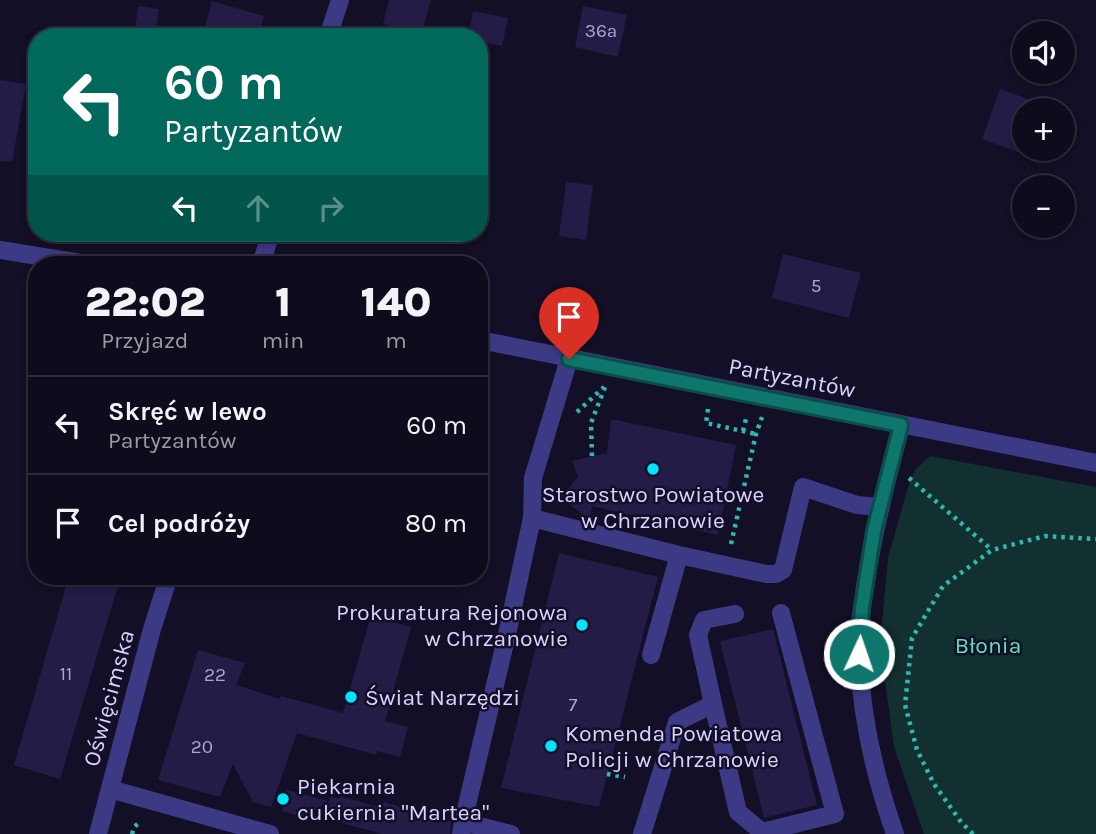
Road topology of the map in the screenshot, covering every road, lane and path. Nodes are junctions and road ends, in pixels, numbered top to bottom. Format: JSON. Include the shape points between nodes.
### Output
{"nodes":[{"id":1,"x":340,"y":0,"type":"edge"},
{"id":2,"x":331,"y":28,"type":"edge"},
{"id":3,"x":0,"y":250,"type":"edge"},
{"id":4,"x":37,"y":256,"type":"edge"},
{"id":5,"x":488,"y":342,"type":"edge"},
{"id":6,"x":569,"y":359,"type":"junction"},
{"id":7,"x":605,"y":386,"type":"dead end"},
{"id":8,"x":709,"y":406,"type":"dead end"},
{"id":9,"x":747,"y":413,"type":"dead end"},
{"id":10,"x":763,"y":416,"type":"dead end"},
{"id":11,"x":901,"y":425,"type":"junction"},
{"id":12,"x":743,"y":431,"type":"junction"},
{"id":13,"x":756,"y":434,"type":"junction"},
{"id":14,"x":592,"y":457,"type":"dead end"},
{"id":15,"x":1096,"y":463,"type":"edge"},
{"id":16,"x":906,"y":475,"type":"dead end"},
{"id":17,"x":881,"y":507,"type":"junction"},
{"id":18,"x":532,"y":518,"type":"junction"},
{"id":19,"x":1096,"y":539,"type":"edge"},
{"id":20,"x":992,"y":550,"type":"junction"},
{"id":21,"x":679,"y":555,"type":"junction"},
{"id":22,"x":726,"y":565,"type":"junction"},
{"id":23,"x":166,"y":585,"type":"edge"},
{"id":24,"x":781,"y":613,"type":"dead end"},
{"id":25,"x":735,"y":614,"type":"dead end"},
{"id":26,"x":651,"y":655,"type":"dead end"},
{"id":27,"x":713,"y":704,"type":"junction"},
{"id":28,"x":607,"y":774,"type":"dead end"},
{"id":29,"x":625,"y":778,"type":"dead end"},
{"id":30,"x":110,"y":789,"type":"junction"},
{"id":31,"x":148,"y":819,"type":"dead end"},
{"id":32,"x":462,"y":828,"type":"edge"},
{"id":33,"x":98,"y":834,"type":"edge"},
{"id":34,"x":132,"y":834,"type":"edge"},
{"id":35,"x":270,"y":834,"type":"edge"},
{"id":36,"x":511,"y":834,"type":"edge"},
{"id":37,"x":642,"y":834,"type":"edge"},
{"id":38,"x":895,"y":834,"type":"edge"},
{"id":39,"x":973,"y":834,"type":"edge"}],
"edges":[{"from":1,"to":2,"type":"street"},
{"from":3,"to":4,"type":"street"},
{"from":5,"to":6,"type":"street","name":"Partyzantów"},
{"from":6,"to":11,"type":"street","name":"Partyzantów"},
{"from":6,"to":18,"type":"street","via":[[533,478]]},
{"from":7,"to":14,"type":"path","via":[[591,423]]},
{"from":8,"to":12,"type":"path","via":[[706,423]]},
{"from":9,"to":12,"type":"path"},
{"from":10,"to":13,"type":"path"},
{"from":11,"to":15,"type":"street","name":"Partyzantów"},
{"from":11,"to":17,"type":"street"},
{"from":12,"to":13,"type":"path"},
{"from":13,"to":22,"type":"path"},
{"from":16,"to":20,"type":"path"},
{"from":17,"to":22,"type":"street","via":[[857,505],[803,487],[783,570],[776,575]]},
{"from":17,"to":38,"type":"street","via":[[862,608],[859,654],[865,718]]},
{"from":18,"to":21,"type":"street"},
{"from":18,"to":32,"type":"street"},
{"from":19,"to":20,"type":"path","via":[[1045,536]]},
{"from":20,"to":39,"type":"path","via":[[943,586],[912,638],[905,705],[934,784]]},
{"from":21,"to":22,"type":"street"},
{"from":21,"to":26,"type":"street"},
{"from":23,"to":30,"type":"street","name":"Oświęcimska"},
{"from":24,"to":27,"type":"street","via":[[835,814],[762,832],[738,812]]},
{"from":25,"to":27,"type":"street","via":[[704,620],[698,635]]},
{"from":27,"to":37,"type":"street","via":[[677,722]]},
{"from":28,"to":29,"type":"path"},
{"from":30,"to":33,"type":"street","name":"Oświęcimska"},
{"from":30,"to":35,"type":"street"},
{"from":31,"to":34,"type":"path","via":[[134,827]]},
{"from":32,"to":36,"type":"street"}]}
